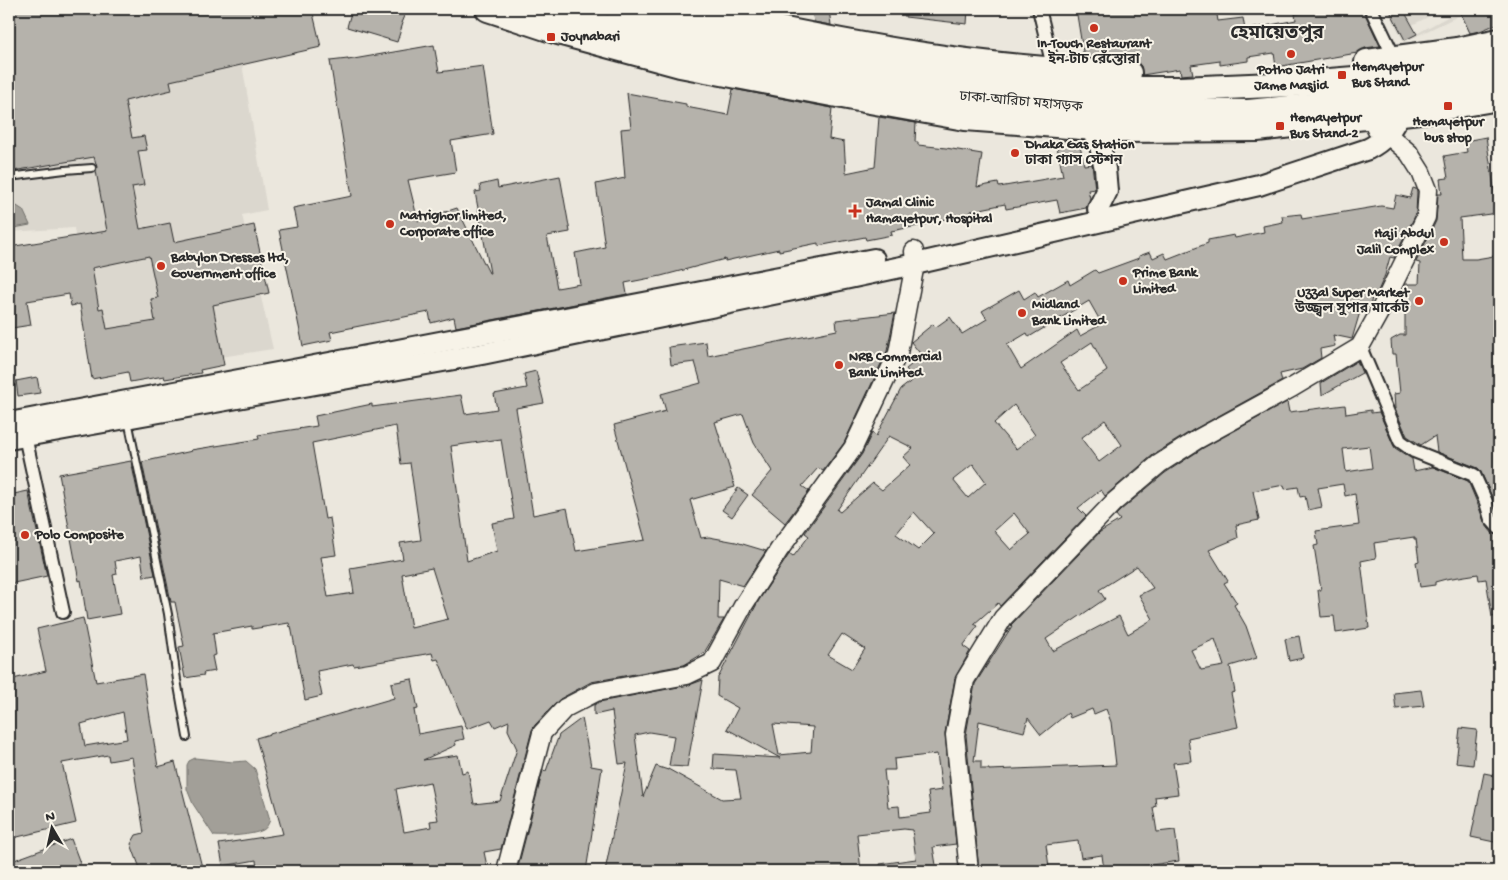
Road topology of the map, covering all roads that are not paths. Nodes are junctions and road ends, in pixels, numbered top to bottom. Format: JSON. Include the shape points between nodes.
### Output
{"nodes":[{"id":1,"x":488,"y":9,"type":"edge"},
{"id":2,"x":550,"y":9,"type":"edge"},
{"id":3,"x":619,"y":9,"type":"edge"},
{"id":4,"x":689,"y":9,"type":"edge"},
{"id":5,"x":1039,"y":9,"type":"edge"},
{"id":6,"x":1371,"y":9,"type":"edge"},
{"id":7,"x":1499,"y":41,"type":"edge"},
{"id":8,"x":1395,"y":59,"type":"junction"},
{"id":9,"x":1499,"y":59,"type":"edge"},
{"id":10,"x":1054,"y":70,"type":"junction"},
{"id":11,"x":1499,"y":80,"type":"edge"},
{"id":12,"x":1499,"y":98,"type":"edge"},
{"id":13,"x":1386,"y":123,"type":"junction"},
{"id":14,"x":1090,"y":127,"type":"junction"},
{"id":15,"x":92,"y":168,"type":"dead end"},
{"id":16,"x":9,"y":178,"type":"edge"},
{"id":17,"x":1098,"y":210,"type":"junction"},
{"id":18,"x":914,"y":257,"type":"junction"},
{"id":19,"x":1360,"y":347,"type":"junction"},
{"id":20,"x":128,"y":419,"type":"junction"},
{"id":21,"x":9,"y":423,"type":"edge"},
{"id":22,"x":17,"y":438,"type":"edge"},
{"id":23,"x":1499,"y":528,"type":"edge"},
{"id":24,"x":63,"y":612,"type":"dead end"},
{"id":25,"x":187,"y":737,"type":"dead end"},
{"id":26,"x":506,"y":871,"type":"edge"},
{"id":27,"x":969,"y":871,"type":"edge"}],
"edges":[{"from":1,"to":14,"type":"highway","via":[[680,65],[965,118]]},
{"from":2,"to":11,"type":"highway","name":"ঢাকা-আরিচা মহাসড়ক","via":[[587,22],[669,42],[932,94],[1094,110],[1248,112],[1392,98]]},
{"from":3,"to":9,"type":"highway","name":"ঢাকা-আরিচা মহাসড়ক","via":[[797,50],[948,78],[1079,89],[1180,90],[1293,84],[1403,75]]},
{"from":4,"to":10,"type":"highway","via":[[926,56]]},
{"from":5,"to":10,"type":"street"},
{"from":6,"to":8,"type":"street"},
{"from":7,"to":8,"type":"highway"},
{"from":8,"to":10,"type":"highway","via":[[1205,75]]},
{"from":12,"to":13,"type":"highway","via":[[1429,110]]},
{"from":13,"to":14,"type":"highway","via":[[1257,129],[1120,130]]},
{"from":13,"to":17,"type":"main road","via":[[1363,138],[1256,173]]},
{"from":13,"to":18,"type":"main road","via":[[1379,144],[1259,185]]},
{"from":13,"to":19,"type":"street","via":[[1422,172],[1428,190],[1426,217]]},
{"from":14,"to":17,"type":"main road","via":[[1100,146],[1105,169],[1107,191]]},
{"from":15,"to":16,"type":"lane"},
{"from":17,"to":18,"type":"main road"},
{"from":18,"to":20,"type":"main road","via":[[482,354]]},
{"from":18,"to":21,"type":"main road"},
{"from":18,"to":26,"type":"street","via":[[898,353],[853,448],[779,550],[712,663],[687,675],[596,692],[565,708],[542,733]]},
{"from":19,"to":23,"type":"street","via":[[1400,441],[1414,451],[1474,475],[1491,519]]},
{"from":19,"to":27,"type":"street","via":[[1159,464],[1114,502],[1003,618],[965,680],[955,735]]},
{"from":20,"to":22,"type":"main road"},
{"from":20,"to":25,"type":"lane","via":[[168,614]]},
{"from":22,"to":24,"type":"street"}]}
